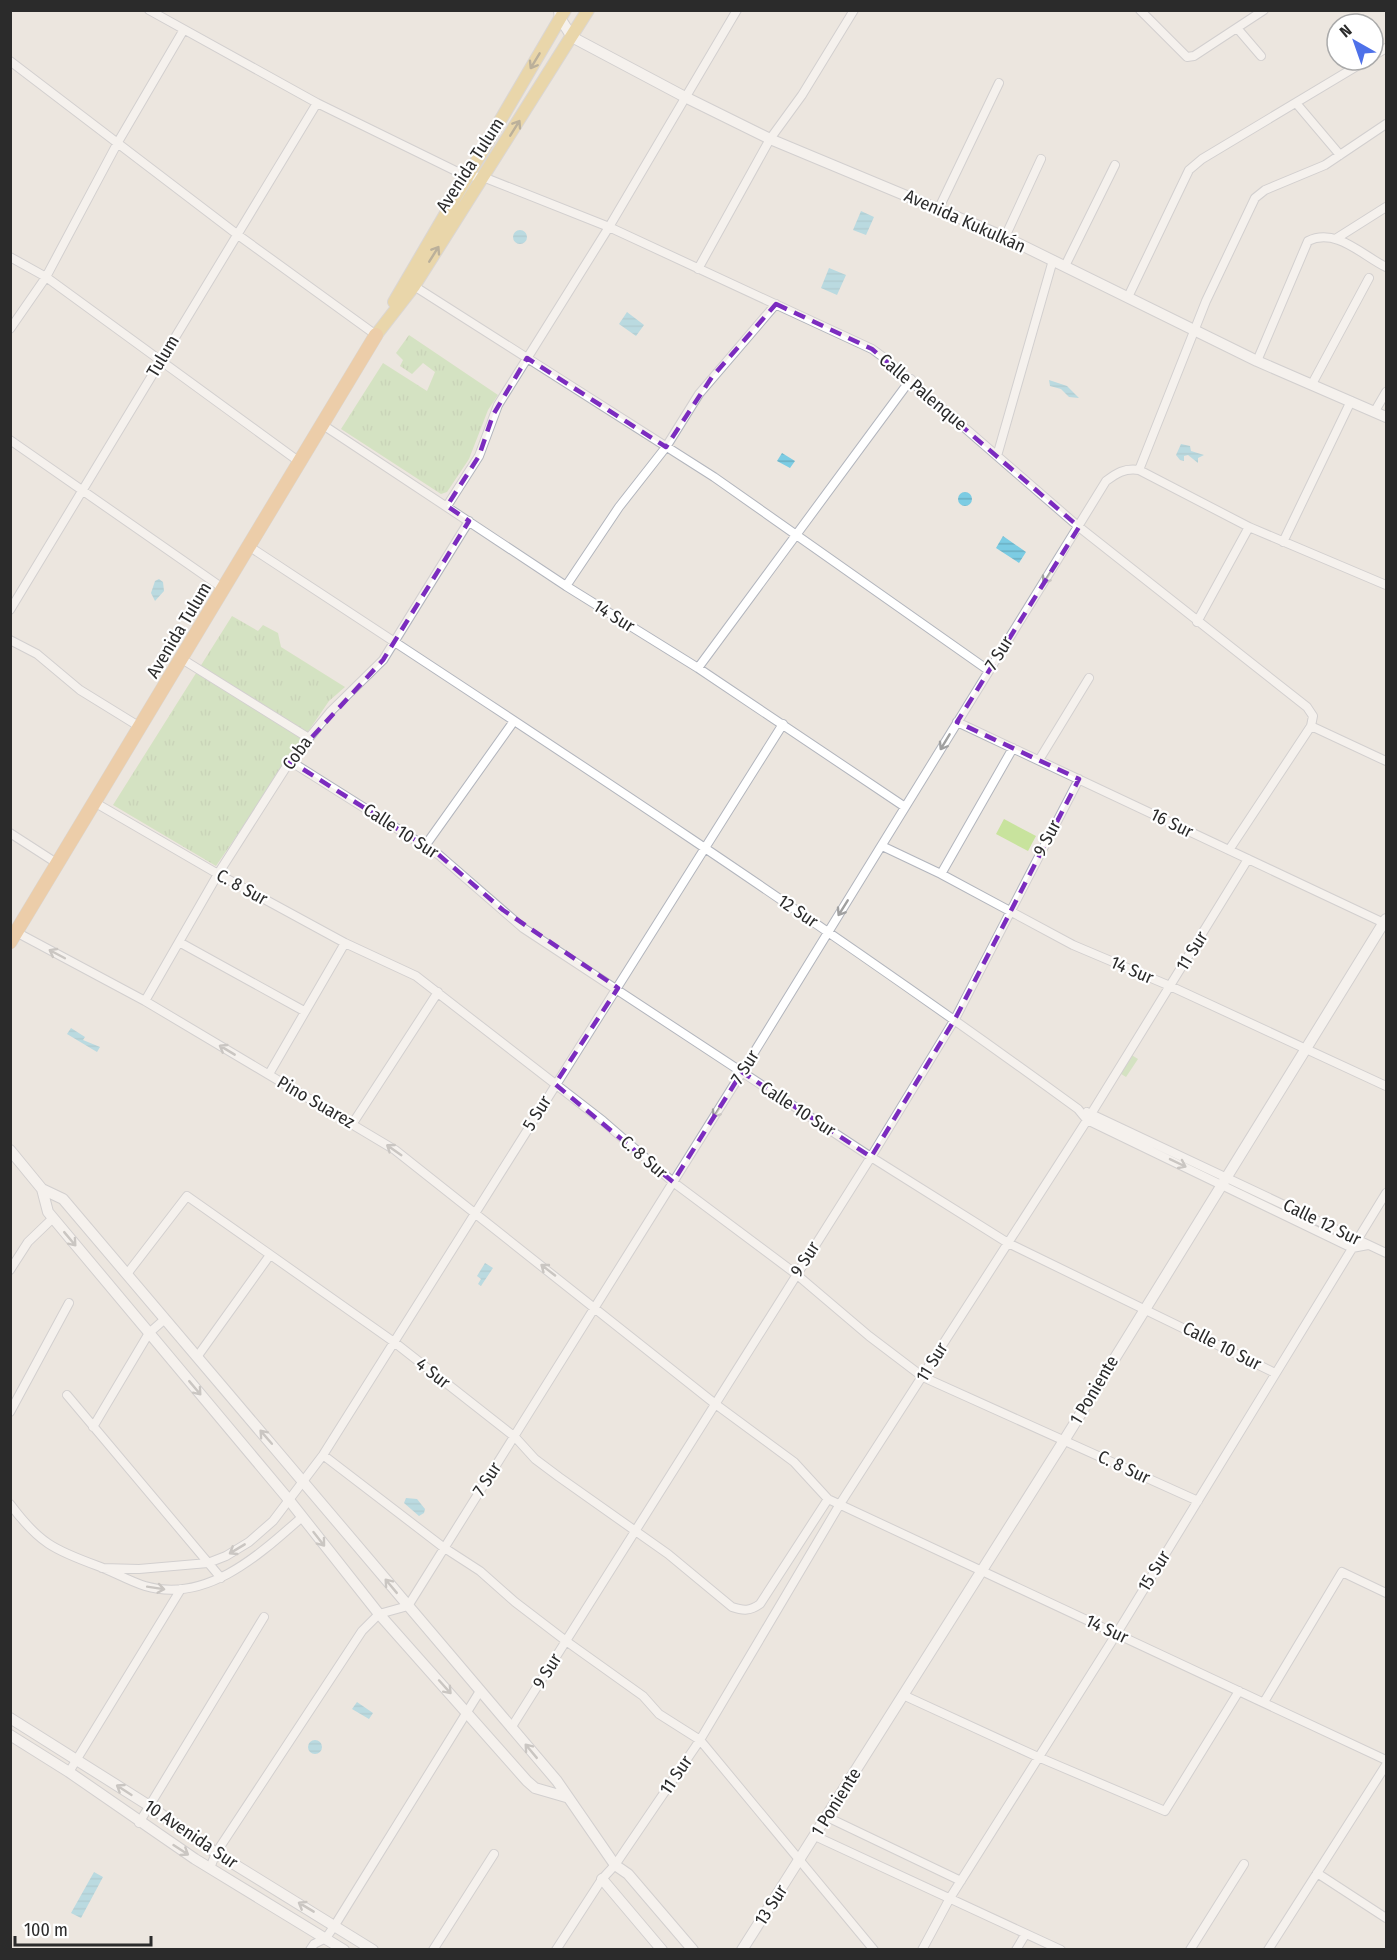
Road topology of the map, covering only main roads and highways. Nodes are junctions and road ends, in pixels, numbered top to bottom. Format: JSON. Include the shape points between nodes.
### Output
{"nodes":[{"id":1,"x":588,"y":10,"type":"edge"},
{"id":2,"x":561,"y":13,"type":"edge"},
{"id":3,"x":376,"y":335,"type":"junction"},
{"id":4,"x":14,"y":937,"type":"edge"}],
"edges":[{"from":3,"to":1,"type":"main road","name":"Avenida Tulum","one_way":true,"via":[[414,286]]},
{"from":2,"to":3,"type":"main road","name":"Avenida Tulum","one_way":true},
{"from":3,"to":4,"type":"highway","name":"Avenida Tulum"}]}
